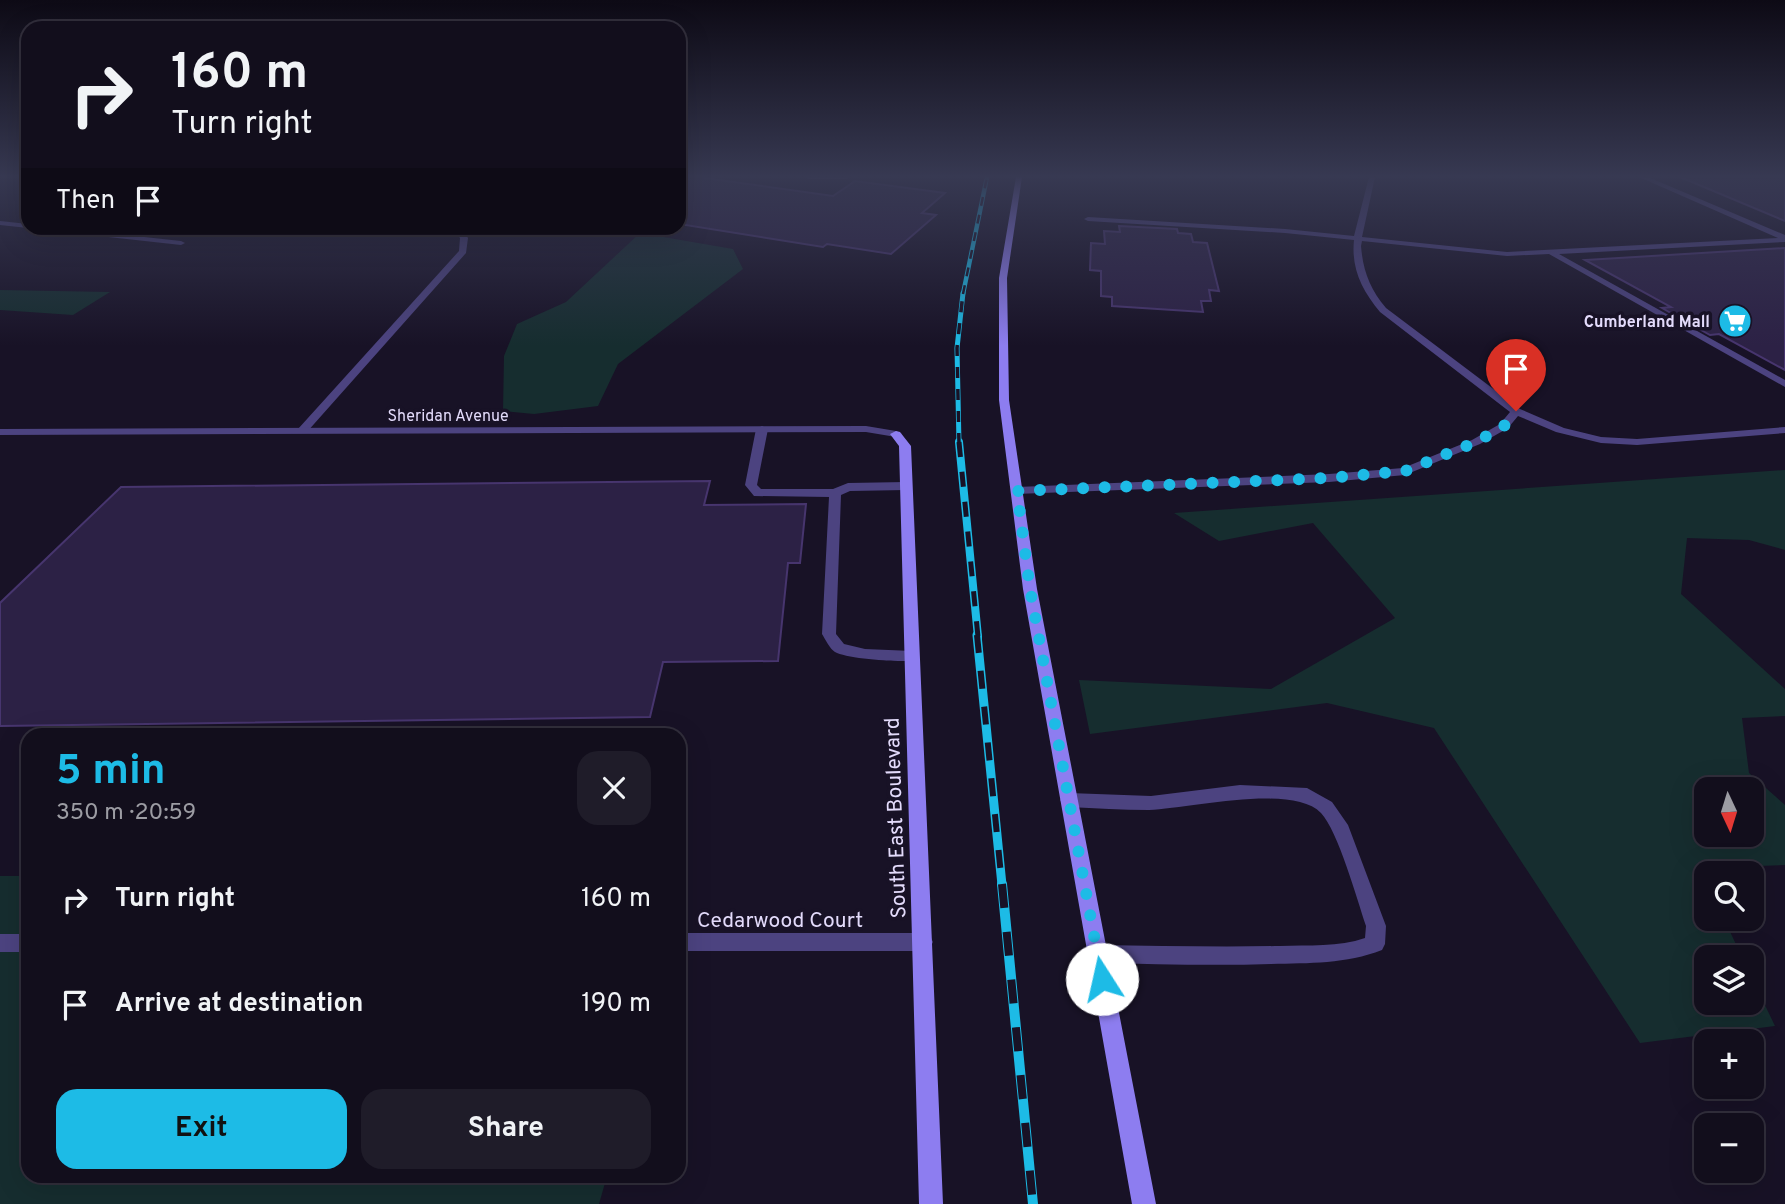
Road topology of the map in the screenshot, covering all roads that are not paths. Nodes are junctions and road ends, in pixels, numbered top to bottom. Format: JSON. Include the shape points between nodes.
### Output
{"nodes":[{"id":1,"x":1009,"y":233,"type":"edge"},
{"id":2,"x":1305,"y":233,"type":"edge"},
{"id":3,"x":1356,"y":233,"type":"edge"},
{"id":4,"x":108,"y":235,"type":"edge"},
{"id":5,"x":462,"y":235,"type":"edge"},
{"id":6,"x":1355,"y":238,"type":"junction"},
{"id":7,"x":1785,"y":239,"type":"edge"},
{"id":8,"x":181,"y":243,"type":"dead end"},
{"id":9,"x":1552,"y":253,"type":"junction"},
{"id":10,"x":1785,"y":384,"type":"edge"},
{"id":11,"x":1516,"y":411,"type":"junction"},
{"id":12,"x":762,"y":429,"type":"junction"},
{"id":13,"x":1785,"y":430,"type":"edge"},
{"id":14,"x":302,"y":431,"type":"junction"},
{"id":15,"x":0,"y":432,"type":"edge"},
{"id":16,"x":896,"y":434,"type":"joint"},
{"id":17,"x":906,"y":486,"type":"junction"},
{"id":18,"x":1017,"y":491,"type":"junction"},
{"id":19,"x":835,"y":493,"type":"junction"},
{"id":20,"x":912,"y":656,"type":"junction"},
{"id":21,"x":1069,"y":800,"type":"junction"},
{"id":22,"x":686,"y":942,"type":"edge"},
{"id":23,"x":923,"y":942,"type":"junction"},
{"id":24,"x":0,"y":943,"type":"edge"},
{"id":25,"x":21,"y":943,"type":"edge"},
{"id":26,"x":1098,"y":954,"type":"junction"},
{"id":27,"x":931,"y":1204,"type":"edge"},
{"id":28,"x":1144,"y":1204,"type":"edge"}],
"edges":[{"from":1,"to":18,"type":"street","via":[[1002,318],[1004,400]]},
{"from":2,"to":6,"type":"street"},
{"from":3,"to":6,"type":"street"},
{"from":4,"to":8,"type":"street"},
{"from":5,"to":14,"type":"street","via":[[463,251]]},
{"from":6,"to":9,"type":"street","via":[[1507,254]]},
{"from":6,"to":11,"type":"street","via":[[1361,278],[1369,295]]},
{"from":7,"to":9,"type":"street"},
{"from":9,"to":10,"type":"street"},
{"from":11,"to":13,"type":"street","via":[[1601,440],[1637,442]]},
{"from":11,"to":18,"type":"street","via":[[1504,426],[1476,442],[1405,471]]},
{"from":12,"to":14,"type":"street","name":"Sheridan Avenue"},
{"from":12,"to":16,"type":"street","name":"Sheridan Avenue","via":[[866,429]]},
{"from":12,"to":19,"type":"street","via":[[751,485],[758,493]]},
{"from":14,"to":15,"type":"street","name":"Sheridan Avenue"},
{"from":16,"to":17,"type":"street","name":"South East Boulevard","via":[[905,446]]},
{"from":17,"to":19,"type":"street","via":[[848,487]]},
{"from":17,"to":20,"type":"street","name":"South East Boulevard"},
{"from":18,"to":21,"type":"street"},
{"from":19,"to":20,"type":"street","via":[[829,634],[839,648]]},
{"from":20,"to":23,"type":"street","name":"South East Boulevard"},
{"from":21,"to":26,"type":"street"},
{"from":21,"to":26,"type":"street","via":[[1151,803],[1240,792],[1307,796],[1326,807],[1339,825],[1376,926],[1375,944],[1354,951],[1240,956]]},
{"from":22,"to":23,"type":"street","name":"Cedarwood Court"},
{"from":23,"to":27,"type":"street","name":"South East Boulevard"},
{"from":24,"to":25,"type":"street"},
{"from":26,"to":28,"type":"street"}]}
